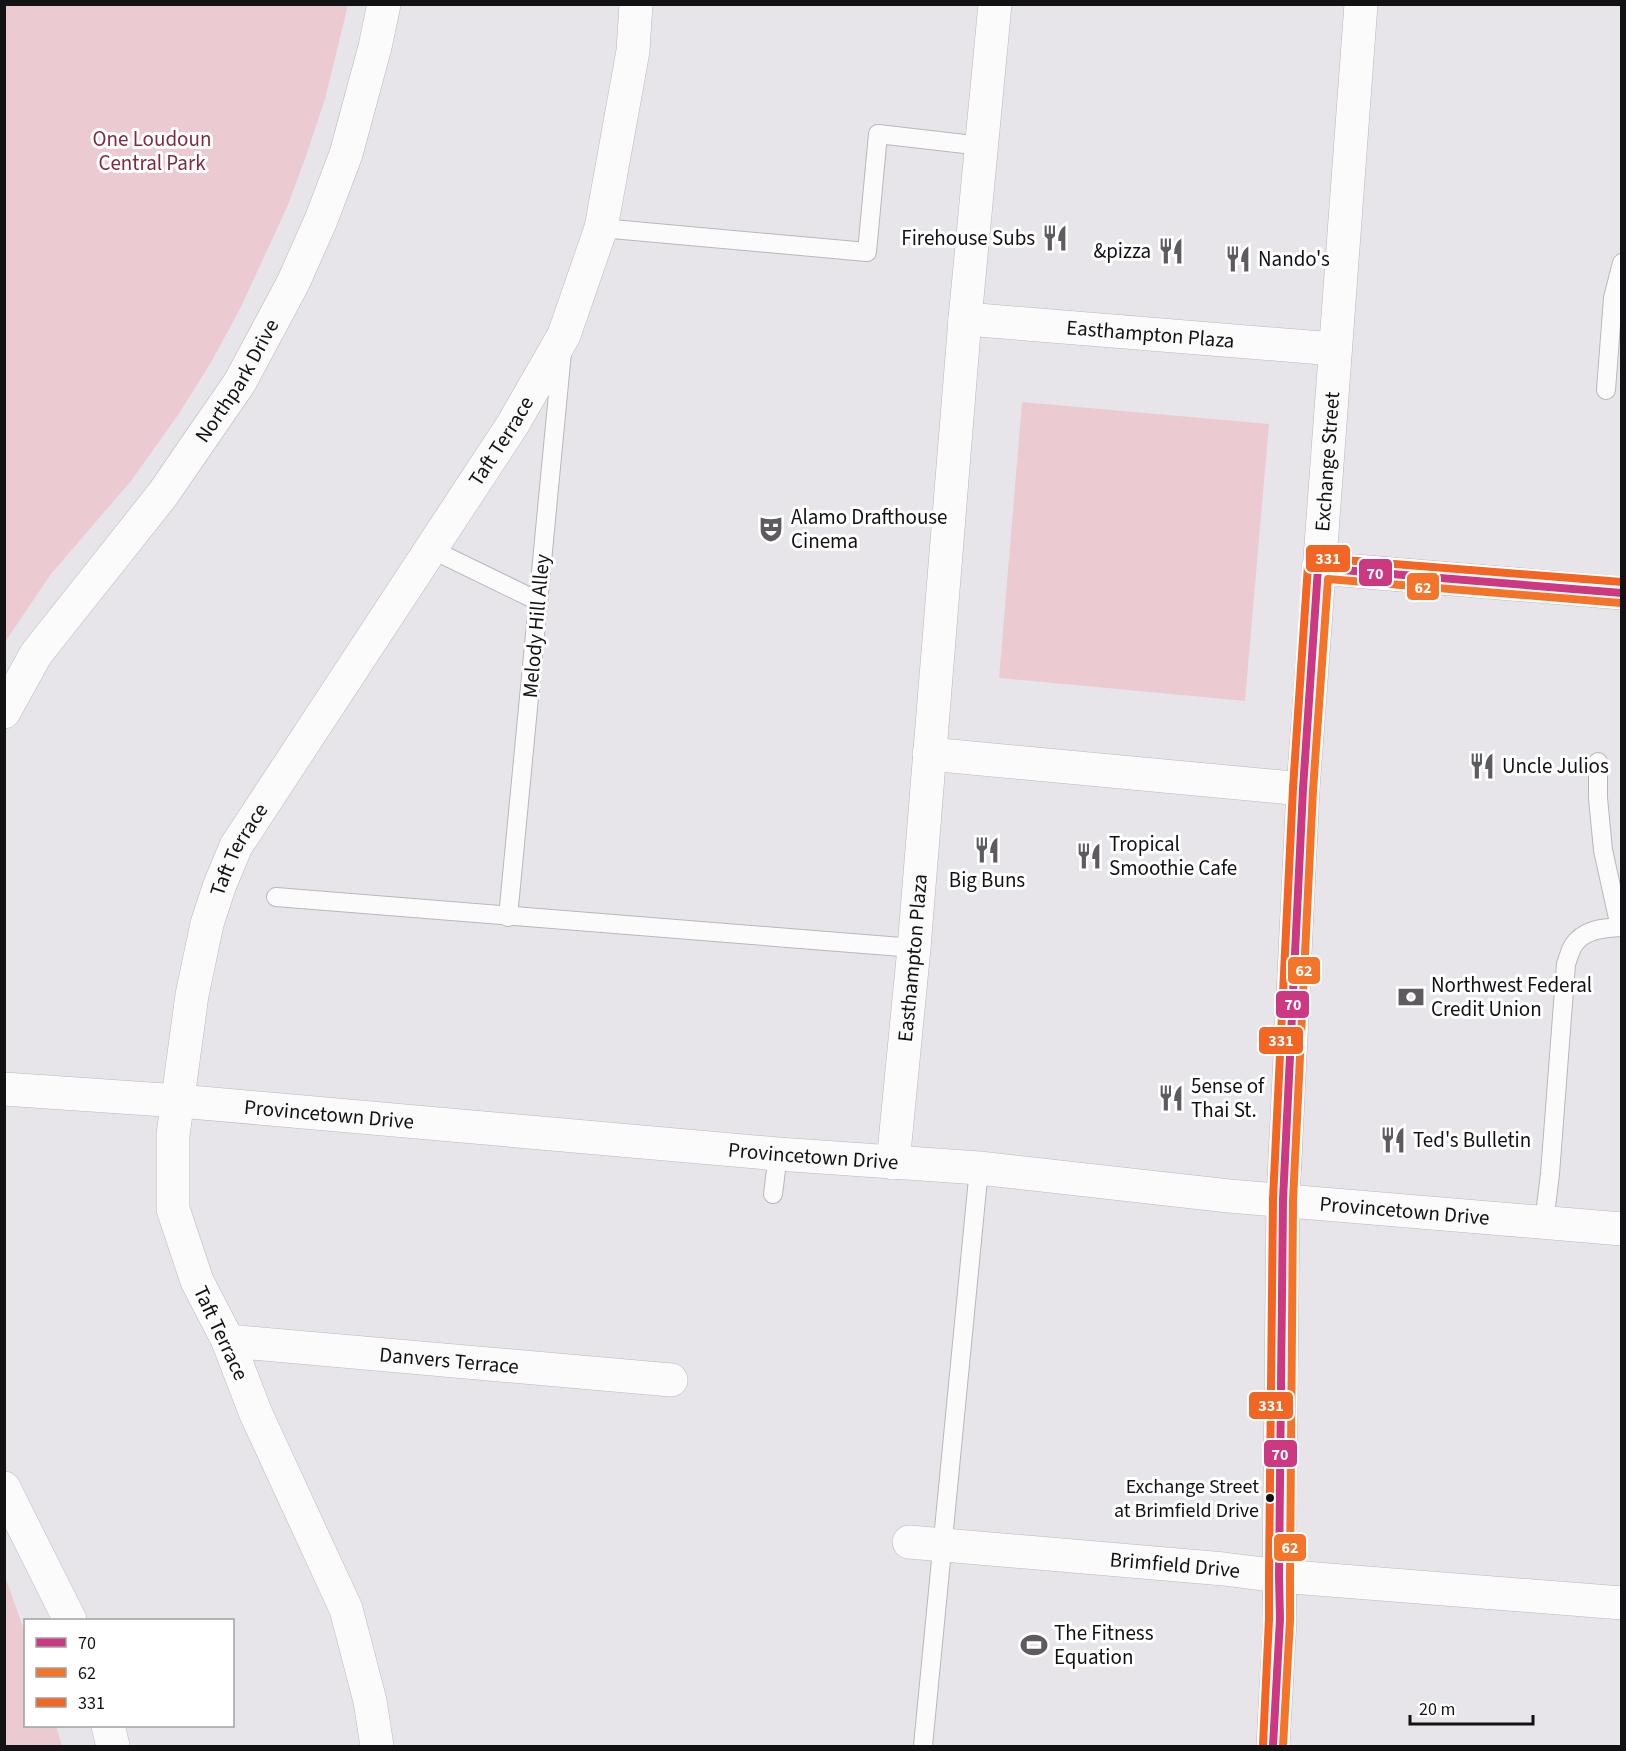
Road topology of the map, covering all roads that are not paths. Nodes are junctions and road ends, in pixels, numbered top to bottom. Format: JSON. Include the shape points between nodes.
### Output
{"nodes":[{"id":1,"x":384,"y":4,"type":"edge"},
{"id":2,"x":636,"y":4,"type":"edge"},
{"id":3,"x":995,"y":4,"type":"edge"},
{"id":4,"x":1360,"y":4,"type":"edge"},
{"id":5,"x":982,"y":146,"type":"junction"},
{"id":6,"x":601,"y":228,"type":"junction"},
{"id":7,"x":1622,"y":263,"type":"edge"},
{"id":8,"x":965,"y":319,"type":"junction"},
{"id":9,"x":564,"y":335,"type":"junction"},
{"id":10,"x":1334,"y":349,"type":"junction"},
{"id":11,"x":1606,"y":390,"type":"dead end"},
{"id":12,"x":431,"y":549,"type":"junction"},
{"id":13,"x":1318,"y":568,"type":"junction"},
{"id":14,"x":1622,"y":593,"type":"edge"},
{"id":15,"x":538,"y":601,"type":"junction"},
{"id":16,"x":4,"y":712,"type":"edge"},
{"id":17,"x":929,"y":754,"type":"junction"},
{"id":18,"x":1598,"y":762,"type":"dead end"},
{"id":19,"x":1303,"y":789,"type":"junction"},
{"id":20,"x":276,"y":897,"type":"dead end"},
{"id":21,"x":508,"y":917,"type":"junction"},
{"id":22,"x":1621,"y":927,"type":"edge"},
{"id":23,"x":914,"y":948,"type":"junction"},
{"id":24,"x":4,"y":1089,"type":"edge"},
{"id":25,"x":179,"y":1101,"type":"junction"},
{"id":26,"x":778,"y":1154,"type":"junction"},
{"id":27,"x":893,"y":1163,"type":"junction"},
{"id":28,"x":979,"y":1168,"type":"junction"},
{"id":29,"x":773,"y":1194,"type":"dead end"},
{"id":30,"x":1282,"y":1200,"type":"junction"},
{"id":31,"x":1544,"y":1223,"type":"junction"},
{"id":32,"x":1622,"y":1229,"type":"edge"},
{"id":33,"x":228,"y":1341,"type":"junction"},
{"id":34,"x":671,"y":1380,"type":"dead end"},
{"id":35,"x":4,"y":1488,"type":"edge"},
{"id":36,"x":909,"y":1542,"type":"dead end"},
{"id":37,"x":942,"y":1546,"type":"junction"},
{"id":38,"x":1279,"y":1576,"type":"junction"},
{"id":39,"x":1622,"y":1604,"type":"edge"},
{"id":40,"x":70,"y":1619,"type":"edge"},
{"id":41,"x":108,"y":1727,"type":"edge"},
{"id":42,"x":113,"y":1746,"type":"edge"},
{"id":43,"x":377,"y":1746,"type":"edge"},
{"id":44,"x":923,"y":1746,"type":"edge"},
{"id":45,"x":1273,"y":1746,"type":"edge"}],
"edges":[{"from":1,"to":16,"type":"street","name":"Northpark Drive","via":[[346,154],[321,220],[240,382],[163,494],[36,654]]},
{"from":2,"to":6,"type":"street","name":"Taft Terrace","via":[[633,51]]},
{"from":3,"to":5,"type":"street","name":"Easthampton Plaza"},
{"from":4,"to":10,"type":"street","name":"Exchange Street"},
{"from":5,"to":6,"type":"lane","via":[[878,134],[867,252]]},
{"from":5,"to":8,"type":"street","name":"Easthampton Plaza"},
{"from":6,"to":9,"type":"street","name":"Taft Terrace"},
{"from":7,"to":11,"type":"lane","via":[[1613,298]]},
{"from":8,"to":10,"type":"street","name":"Easthampton Plaza"},
{"from":8,"to":17,"type":"street","name":"Easthampton Plaza"},
{"from":9,"to":12,"type":"street","name":"Taft Terrace","via":[[513,424]]},
{"from":9,"to":15,"type":"lane","name":"Melody Hill Alley"},
{"from":10,"to":13,"type":"street","name":"Exchange Street"},
{"from":12,"to":15,"type":"lane"},
{"from":12,"to":25,"type":"street","name":"Taft Terrace","via":[[236,846],[207,924],[192,995]]},
{"from":13,"to":14,"type":"street"},
{"from":13,"to":19,"type":"street","name":"Exchange Street"},
{"from":15,"to":21,"type":"lane","name":"Melody Hill Alley"},
{"from":17,"to":19,"type":"street"},
{"from":17,"to":23,"type":"street","name":"Easthampton Plaza"},
{"from":18,"to":22,"type":"lane","via":[[1603,850]]},
{"from":19,"to":30,"type":"street","name":"Exchange Street"},
{"from":20,"to":21,"type":"lane"},
{"from":21,"to":23,"type":"lane"},
{"from":22,"to":31,"type":"lane","via":[[1600,928],[1583,935],[1566,964]]},
{"from":23,"to":27,"type":"street","name":"Easthampton Plaza"},
{"from":24,"to":25,"type":"street","name":"Provincetown Drive"},
{"from":25,"to":26,"type":"street","name":"Provincetown Drive"},
{"from":25,"to":33,"type":"street","name":"Taft Terrace","via":[[173,1135],[173,1209],[197,1281]]},
{"from":26,"to":27,"type":"street","name":"Provincetown Drive"},
{"from":26,"to":29,"type":"lane"},
{"from":27,"to":28,"type":"street","name":"Provincetown Drive"},
{"from":28,"to":30,"type":"street","name":"Provincetown Drive"},
{"from":28,"to":37,"type":"lane"},
{"from":30,"to":31,"type":"street","name":"Provincetown Drive"},
{"from":30,"to":38,"type":"street","name":"Exchange Street"},
{"from":31,"to":32,"type":"street","name":"Provincetown Drive"},
{"from":33,"to":34,"type":"street","name":"Danvers Terrace"},
{"from":33,"to":43,"type":"street","name":"Taft Terrace","via":[[256,1414],[346,1609],[370,1701]]},
{"from":35,"to":40,"type":"street"},
{"from":36,"to":37,"type":"street","name":"Brimfield Drive"},
{"from":37,"to":38,"type":"street","name":"Brimfield Drive"},
{"from":37,"to":44,"type":"lane"},
{"from":38,"to":39,"type":"street","name":"Brimfield Drive"},
{"from":38,"to":45,"type":"street","name":"Exchange Street"},
{"from":41,"to":42,"type":"street"}]}
